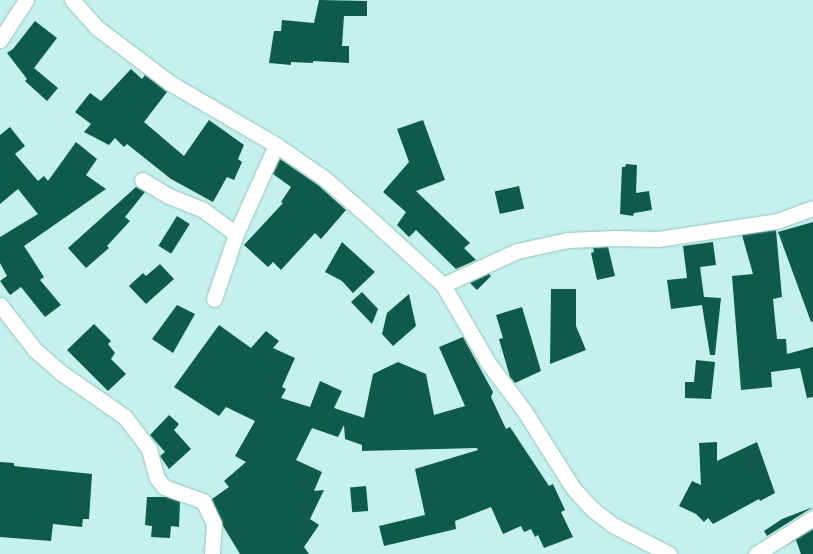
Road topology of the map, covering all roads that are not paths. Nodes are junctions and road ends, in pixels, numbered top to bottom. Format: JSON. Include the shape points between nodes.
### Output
{"nodes":[{"id":1,"x":26,"y":0,"type":"edge"},
{"id":2,"x":72,"y":0,"type":"edge"},
{"id":3,"x":0,"y":40,"type":"edge"},
{"id":4,"x":276,"y":145,"type":"junction"},
{"id":5,"x":142,"y":180,"type":"dead end"},
{"id":6,"x":813,"y":208,"type":"edge"},
{"id":7,"x":236,"y":234,"type":"junction"},
{"id":8,"x":443,"y":285,"type":"junction"},
{"id":9,"x":214,"y":299,"type":"dead end"},
{"id":10,"x":0,"y":305,"type":"edge"},
{"id":11,"x":813,"y":518,"type":"edge"},
{"id":12,"x":212,"y":554,"type":"edge"},
{"id":13,"x":669,"y":554,"type":"edge"},
{"id":14,"x":756,"y":554,"type":"edge"}],
"edges":[{"from":1,"to":3,"type":"street"},
{"from":2,"to":4,"type":"street","via":[[96,27],[170,83]]},
{"from":4,"to":7,"type":"street"},
{"from":4,"to":8,"type":"street","via":[[324,178]]},
{"from":5,"to":7,"type":"street","via":[[169,196],[202,209]]},
{"from":6,"to":8,"type":"street","via":[[777,221],[658,239],[568,240],[517,251]]},
{"from":7,"to":9,"type":"street"},
{"from":8,"to":13,"type":"street","via":[[489,364],[523,409],[573,488],[591,508],[613,525]]},
{"from":10,"to":12,"type":"street","via":[[35,350],[60,372],[125,417],[149,449],[157,478],[164,487],[203,501],[214,524]]},
{"from":11,"to":14,"type":"street"}]}
